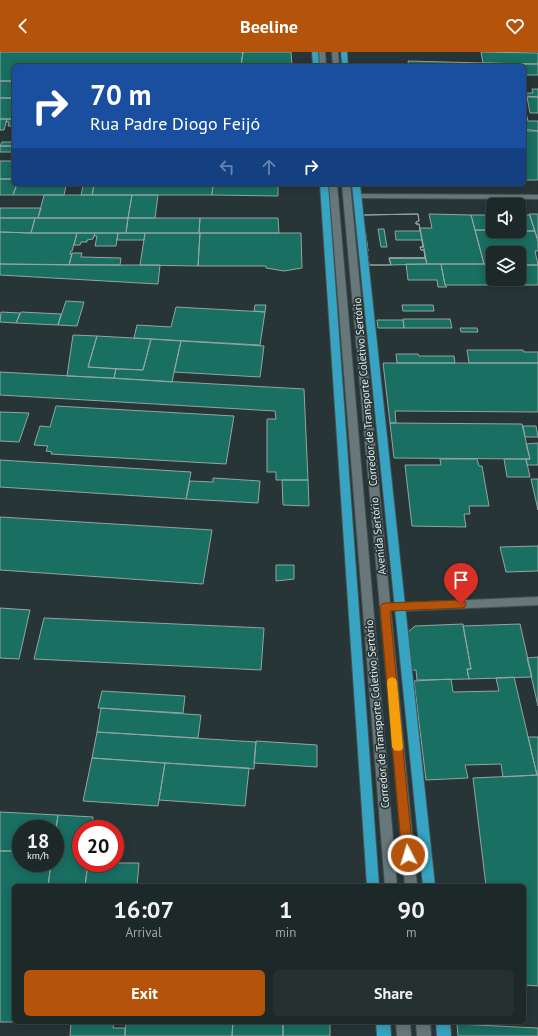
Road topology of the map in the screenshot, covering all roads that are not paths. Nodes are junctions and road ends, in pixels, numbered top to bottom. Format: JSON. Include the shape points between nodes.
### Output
{"nodes":[{"id":1,"x":315,"y":52,"type":"edge"},
{"id":2,"x":322,"y":52,"type":"edge"},
{"id":3,"x":335,"y":52,"type":"edge"},
{"id":4,"x":344,"y":52,"type":"edge"},
{"id":5,"x":316,"y":64,"type":"edge"},
{"id":6,"x":323,"y":64,"type":"edge"},
{"id":7,"x":336,"y":64,"type":"edge"},
{"id":8,"x":345,"y":64,"type":"edge"},
{"id":9,"x":324,"y":186,"type":"edge"},
{"id":10,"x":333,"y":186,"type":"edge"},
{"id":11,"x":346,"y":186,"type":"edge"},
{"id":12,"x":356,"y":186,"type":"edge"},
{"id":13,"x":347,"y":196,"type":"junction"},
{"id":14,"x":358,"y":196,"type":"junction"},
{"id":15,"x":538,"y":197,"type":"edge"},
{"id":16,"x":538,"y":601,"type":"edge"},
{"id":17,"x":385,"y":607,"type":"junction"},
{"id":18,"x":400,"y":607,"type":"junction"},
{"id":19,"x":374,"y":884,"type":"edge"},
{"id":20,"x":391,"y":884,"type":"edge"},
{"id":21,"x":410,"y":884,"type":"edge"},
{"id":22,"x":429,"y":884,"type":"edge"},
{"id":23,"x":383,"y":1024,"type":"edge"},
{"id":24,"x":402,"y":1024,"type":"edge"},
{"id":25,"x":423,"y":1024,"type":"edge"},
{"id":26,"x":443,"y":1024,"type":"edge"},
{"id":27,"x":384,"y":1036,"type":"edge"},
{"id":28,"x":404,"y":1036,"type":"edge"},
{"id":29,"x":424,"y":1036,"type":"edge"},
{"id":30,"x":444,"y":1036,"type":"edge"}],
"edges":[{"from":1,"to":5,"type":"main road"},
{"from":2,"to":6,"type":"street"},
{"from":3,"to":7,"type":"street"},
{"from":4,"to":8,"type":"main road"},
{"from":9,"to":19,"type":"main road"},
{"from":10,"to":20,"type":"street","name":"Corredor de Transporte Coletivo Sertório"},
{"from":11,"to":13,"type":"street","name":"Corredor de Transporte Coletivo Sertório"},
{"from":12,"to":14,"type":"main road","name":"Avenida Sertório"},
{"from":13,"to":14,"type":"street"},
{"from":13,"to":17,"type":"street","name":"Corredor de Transporte Coletivo Sertório"},
{"from":14,"to":15,"type":"street"},
{"from":14,"to":18,"type":"main road","name":"Avenida Sertório"},
{"from":16,"to":18,"type":"street"},
{"from":17,"to":18,"type":"street"},
{"from":17,"to":21,"type":"street","name":"Corredor de Transporte Coletivo Sertório"},
{"from":18,"to":22,"type":"main road","name":"Avenida Sertório"},
{"from":23,"to":27,"type":"main road"},
{"from":24,"to":28,"type":"street"},
{"from":25,"to":29,"type":"street"},
{"from":26,"to":30,"type":"main road"}]}
